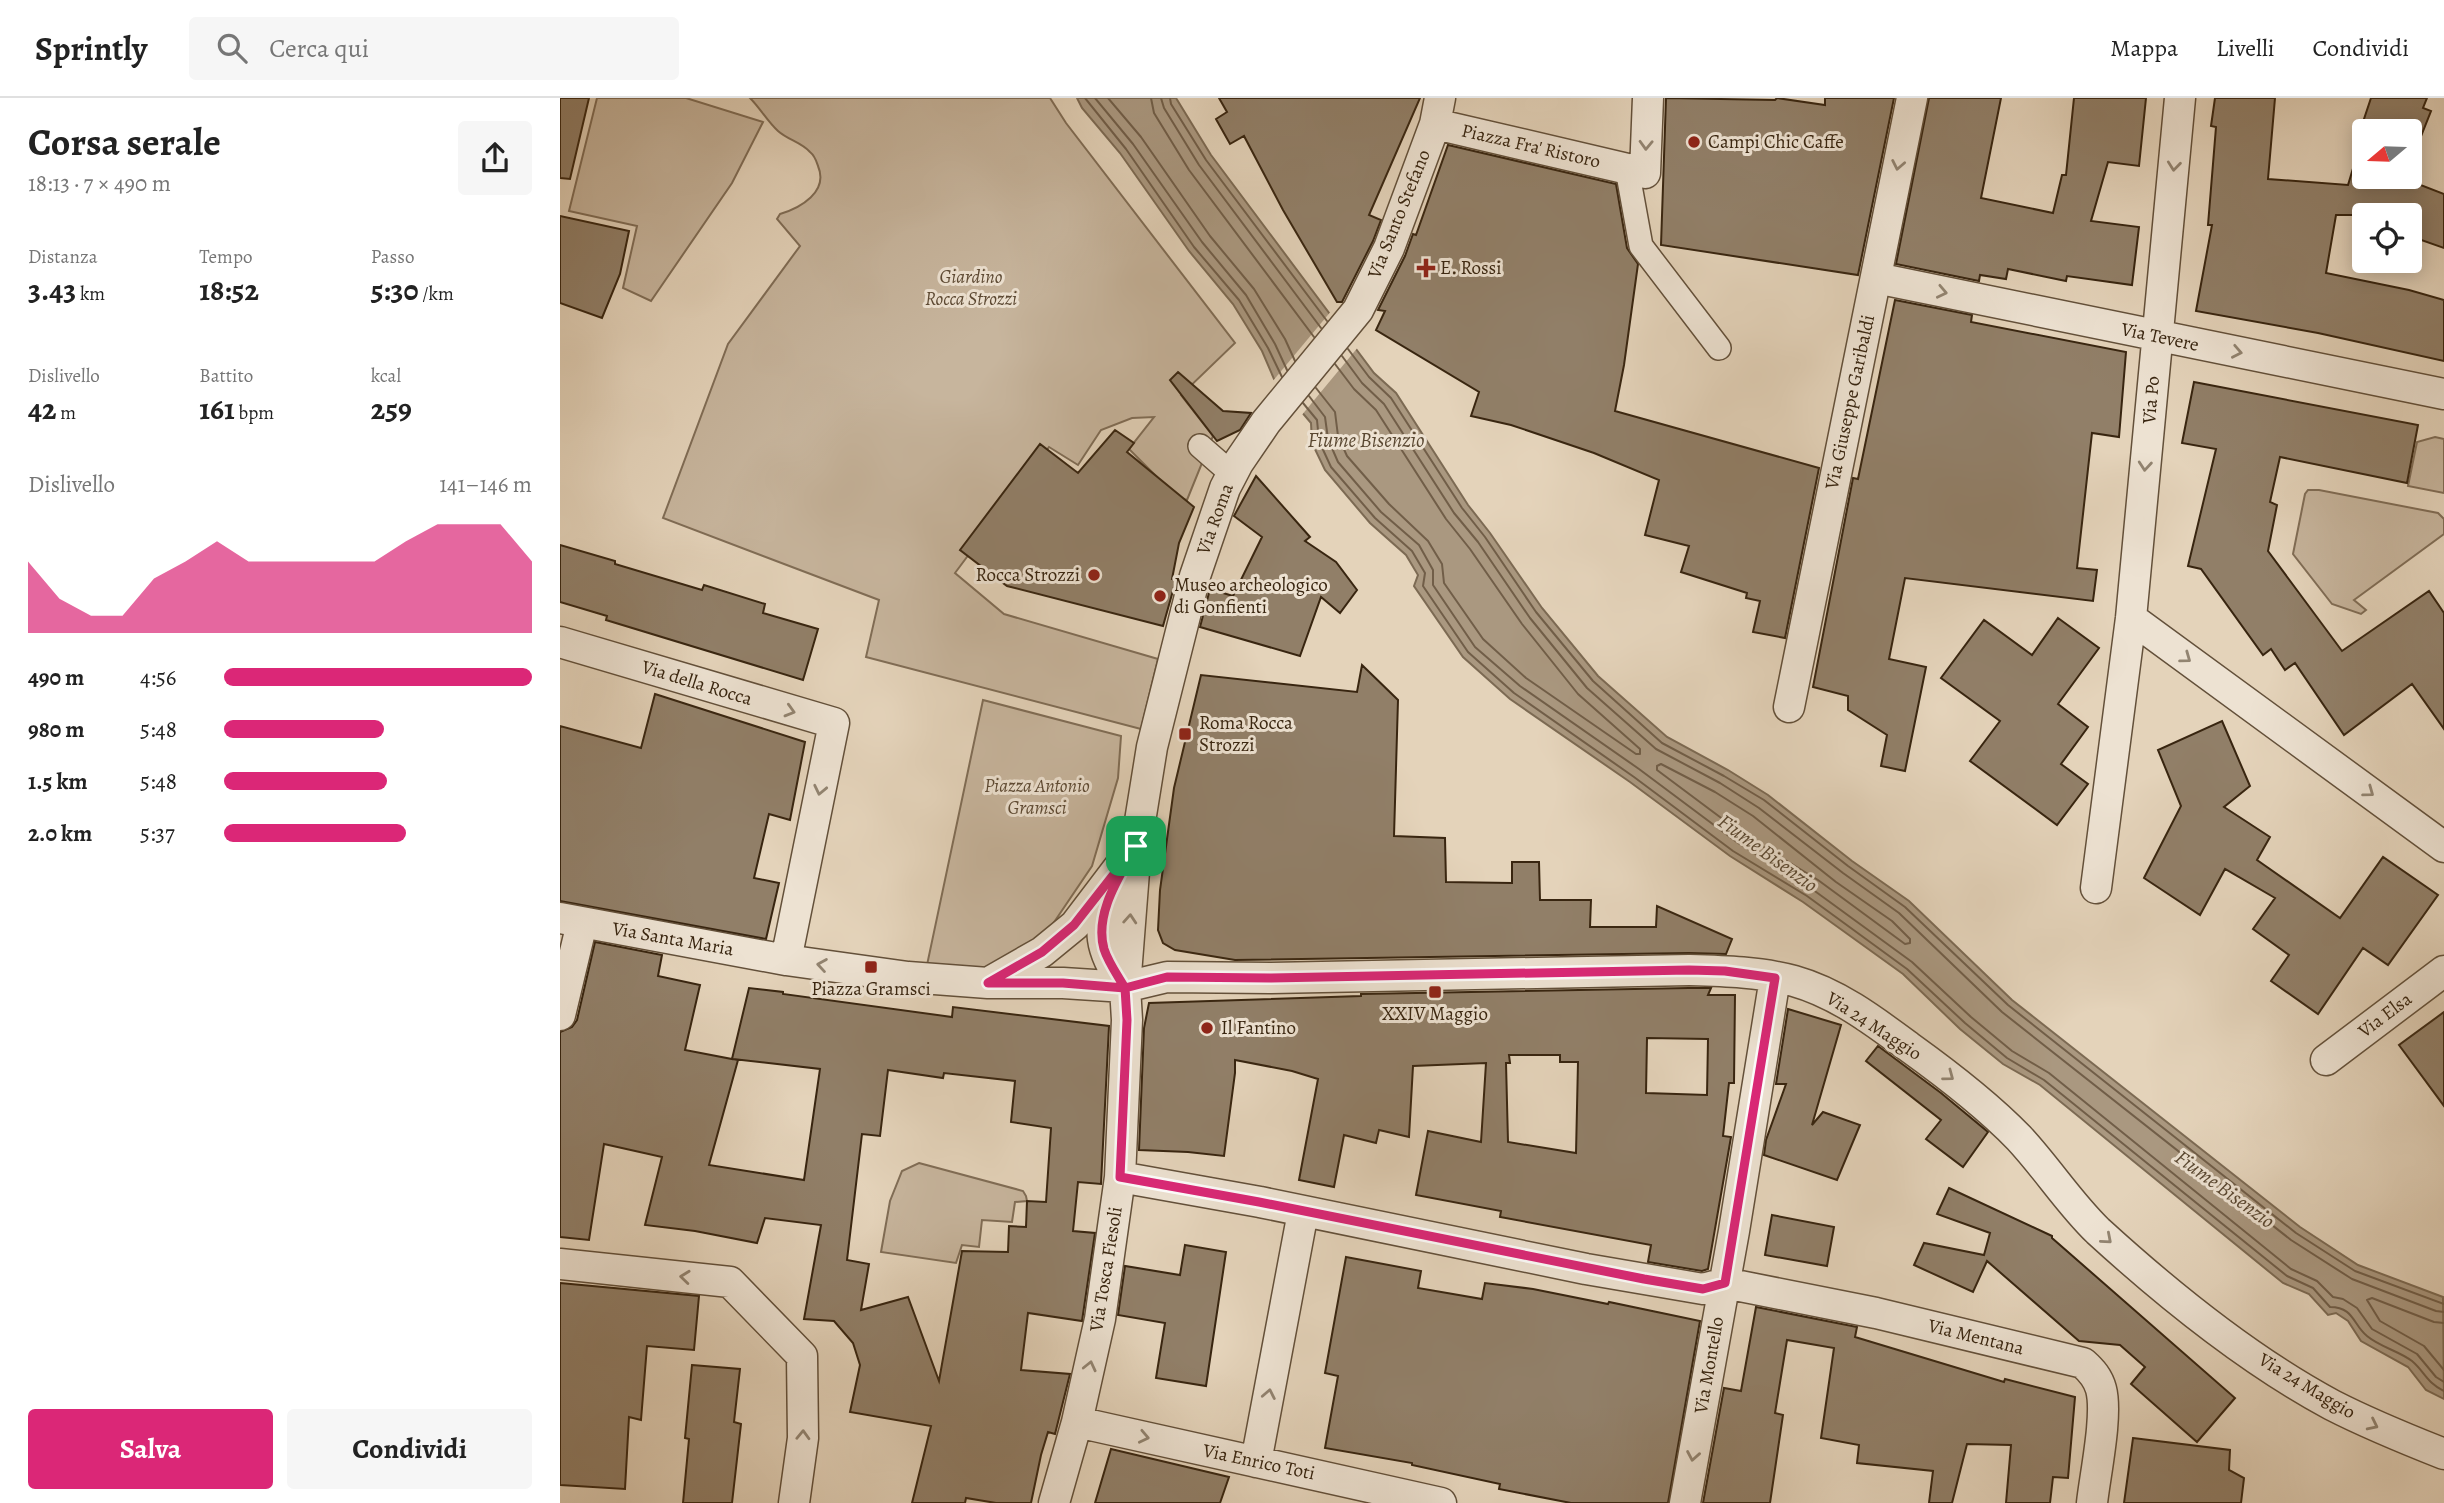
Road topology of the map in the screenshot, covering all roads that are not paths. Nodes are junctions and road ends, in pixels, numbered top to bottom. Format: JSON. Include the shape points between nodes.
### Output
{"nodes":[{"id":1,"x":1648,"y":98,"type":"edge"},
{"id":2,"x":1912,"y":98,"type":"edge"},
{"id":3,"x":2180,"y":98,"type":"edge"},
{"id":4,"x":1438,"y":111,"type":"edge"},
{"id":5,"x":1627,"y":169,"type":"junction"},
{"id":6,"x":1876,"y":278,"type":"junction"},
{"id":7,"x":2157,"y":336,"type":"junction"},
{"id":8,"x":1718,"y":348,"type":"dead end"},
{"id":9,"x":2444,"y":394,"type":"edge"},
{"id":10,"x":1266,"y":422,"type":"joint"},
{"id":11,"x":1200,"y":446,"type":"dead end"},
{"id":12,"x":1232,"y":474,"type":"junction"},
{"id":13,"x":2131,"y":618,"type":"junction"},
{"id":14,"x":560,"y":642,"type":"edge"},
{"id":15,"x":1789,"y":707,"type":"dead end"},
{"id":16,"x":1136,"y":846,"type":"junction"},
{"id":17,"x":2444,"y":847,"type":"edge"},
{"id":18,"x":2096,"y":888,"type":"dead end"},
{"id":19,"x":571,"y":920,"type":"edge"},
{"id":20,"x":786,"y":960,"type":"junction"},
{"id":21,"x":2444,"y":971,"type":"edge"},
{"id":22,"x":1775,"y":978,"type":"junction"},
{"id":23,"x":988,"y":983,"type":"junction"},
{"id":24,"x":1125,"y":988,"type":"junction"},
{"id":25,"x":560,"y":1015,"type":"edge"},
{"id":26,"x":2326,"y":1060,"type":"dead end"},
{"id":27,"x":1120,"y":1177,"type":"junction"},
{"id":28,"x":1303,"y":1212,"type":"junction"},
{"id":29,"x":560,"y":1264,"type":"edge"},
{"id":30,"x":1725,"y":1283,"type":"junction"},
{"id":31,"x":1077,"y":1422,"type":"junction"},
{"id":32,"x":2444,"y":1454,"type":"edge"},
{"id":33,"x":1256,"y":1462,"type":"junction"},
{"id":34,"x":794,"y":1503,"type":"edge"},
{"id":35,"x":1054,"y":1503,"type":"edge"},
{"id":36,"x":1441,"y":1503,"type":"edge"},
{"id":37,"x":1685,"y":1503,"type":"edge"},
{"id":38,"x":2092,"y":1503,"type":"edge"}],
"edges":[{"from":1,"to":5,"type":"street","name":"Piazza Fra' Ristoro","one_way":true,"via":[[1645,173]]},
{"from":2,"to":6,"type":"street","name":"Via Giuseppe Garibaldi","one_way":true},
{"from":3,"to":7,"type":"street","name":"Via Po","one_way":true},
{"from":4,"to":5,"type":"street","name":"Piazza Fra' Ristoro"},
{"from":4,"to":10,"type":"street","name":"Via Santo Stefano","via":[[1389,248],[1358,310]]},
{"from":5,"to":8,"type":"street","name":"Piazza Fra' Ristoro","via":[[1642,246]]},
{"from":6,"to":7,"type":"street","name":"Via Tevere","one_way":true},
{"from":6,"to":15,"type":"street","name":"Via Giuseppe Garibaldi"},
{"from":7,"to":9,"type":"street","name":"Via Tevere","one_way":true},
{"from":7,"to":13,"type":"street","name":"Via Po","one_way":true},
{"from":10,"to":12,"type":"street","name":"Via Roma"},
{"from":11,"to":12,"type":"street"},
{"from":12,"to":16,"type":"street","name":"Via Roma","via":[[1195,576],[1152,747]]},
{"from":13,"to":17,"type":"street","one_way":true},
{"from":13,"to":18,"type":"street","name":"Via Po"},
{"from":14,"to":20,"type":"street","name":"Via della Rocca","one_way":true,"via":[[834,723]]},
{"from":16,"to":23,"type":"street","via":[[1074,925],[1042,952]]},
{"from":16,"to":24,"type":"street","via":[[1112,891],[1101,927],[1105,952]]},
{"from":19,"to":20,"type":"street","name":"Via Santa Maria"},
{"from":19,"to":25,"type":"street"},
{"from":23,"to":20,"type":"street","one_way":true},
{"from":21,"to":26,"type":"street","name":"Via Elsa"},
{"from":22,"to":24,"type":"street","name":"Via 24 Maggio","via":[[1689,970],[1177,977]]},
{"from":22,"to":30,"type":"street","name":"Via Montello"},
{"from":22,"to":32,"type":"street","name":"Via 24 Maggio","one_way":true,"via":[[1812,987],[1840,1001],[1955,1080],[2018,1137],[2096,1229],[2204,1320],[2330,1404]]},
{"from":23,"to":24,"type":"street"},
{"from":24,"to":27,"type":"street","name":"Via Tosca Fiesoli"},
{"from":27,"to":28,"type":"street","name":"Via Mentana"},
{"from":31,"to":27,"type":"street","name":"Via Tosca Fiesoli","one_way":true,"via":[[1100,1319]]},
{"from":28,"to":30,"type":"street","name":"Via Mentana","via":[[1703,1289]]},
{"from":33,"to":28,"type":"street","one_way":true},
{"from":34,"to":29,"type":"street","one_way":true,"via":[[803,1438],[802,1356],[730,1282]]},
{"from":30,"to":37,"type":"street","name":"Via Montello","one_way":true},
{"from":30,"to":38,"type":"street","name":"Via Mentana","via":[[1876,1313],[2083,1363],[2099,1382],[2104,1407]]},
{"from":31,"to":33,"type":"street","name":"Via Enrico Toti","one_way":true},
{"from":31,"to":35,"type":"street","name":"Via Tosca Fiesoli"},
{"from":33,"to":36,"type":"street","name":"Via Enrico Toti"}]}
